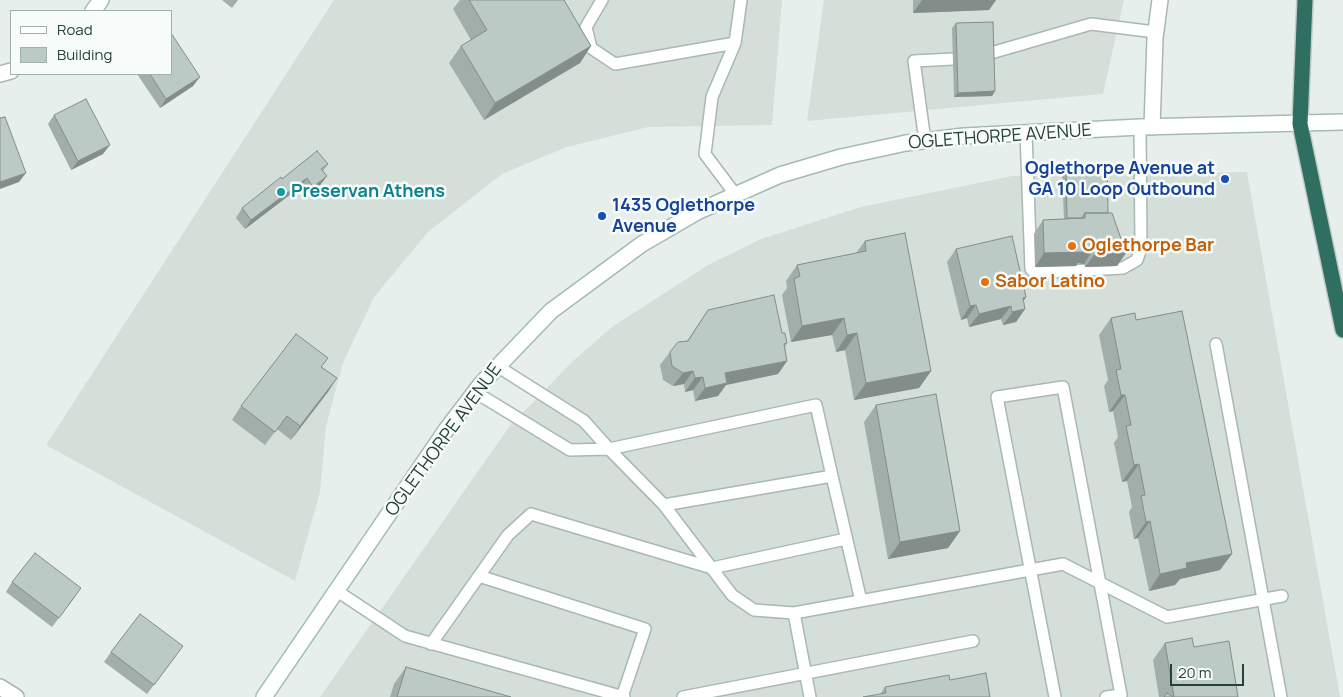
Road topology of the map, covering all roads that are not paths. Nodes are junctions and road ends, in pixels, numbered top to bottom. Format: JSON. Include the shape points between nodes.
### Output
{"nodes":[{"id":1,"x":602,"y":0,"type":"edge"},
{"id":2,"x":739,"y":0,"type":"edge"},
{"id":3,"x":1160,"y":0,"type":"edge"},
{"id":4,"x":1305,"y":0,"type":"edge"},
{"id":5,"x":1155,"y":32,"type":"junction"},
{"id":6,"x":735,"y":43,"type":"junction"},
{"id":7,"x":991,"y":52,"type":"edge"},
{"id":8,"x":953,"y":58,"type":"dead end"},
{"id":9,"x":1343,"y":122,"type":"edge"},
{"id":10,"x":1300,"y":124,"type":"junction"},
{"id":11,"x":1146,"y":127,"type":"junction"},
{"id":12,"x":1026,"y":133,"type":"junction"},
{"id":13,"x":925,"y":141,"type":"junction"},
{"id":14,"x":735,"y":194,"type":"junction"},
{"id":15,"x":1343,"y":330,"type":"edge"},
{"id":16,"x":1216,"y":344,"type":"dead end"},
{"id":17,"x":497,"y":366,"type":"junction"},
{"id":18,"x":476,"y":392,"type":"junction"},
{"id":19,"x":609,"y":449,"type":"junction"},
{"id":20,"x":832,"y":476,"type":"junction"},
{"id":21,"x":664,"y":505,"type":"junction"},
{"id":22,"x":846,"y":539,"type":"junction"},
{"id":23,"x":712,"y":568,"type":"junction"},
{"id":24,"x":1031,"y":569,"type":"junction"},
{"id":25,"x":479,"y":576,"type":"junction"},
{"id":26,"x":1100,"y":582,"type":"junction"},
{"id":27,"x":337,"y":591,"type":"junction"},
{"id":28,"x":1282,"y":596,"type":"dead end"},
{"id":29,"x":1263,"y":599,"type":"junction"},
{"id":30,"x":861,"y":601,"type":"junction"},
{"id":31,"x":794,"y":613,"type":"junction"},
{"id":32,"x":973,"y":642,"type":"dead end"},
{"id":33,"x":431,"y":644,"type":"junction"},
{"id":34,"x":806,"y":674,"type":"junction"},
{"id":35,"x":0,"y":687,"type":"edge"},
{"id":36,"x":16,"y":697,"type":"edge"},
{"id":37,"x":264,"y":697,"type":"edge"},
{"id":38,"x":623,"y":697,"type":"edge"},
{"id":39,"x":683,"y":697,"type":"edge"},
{"id":40,"x":810,"y":697,"type":"edge"},
{"id":41,"x":1055,"y":697,"type":"edge"},
{"id":42,"x":1106,"y":697,"type":"edge"},
{"id":43,"x":1281,"y":697,"type":"edge"}],
"edges":[{"from":1,"to":6,"type":"lane","via":[[586,27],[591,48],[615,64]]},
{"from":2,"to":6,"type":"lane"},
{"from":3,"to":5,"type":"main road"},
{"from":4,"to":10,"type":"highway"},
{"from":5,"to":7,"type":"lane","via":[[1091,24]]},
{"from":5,"to":11,"type":"main road"},
{"from":6,"to":14,"type":"lane","via":[[712,97],[705,154]]},
{"from":8,"to":13,"type":"lane","via":[[914,61]]},
{"from":9,"to":10,"type":"main road","name":"OGLETHORPE AVENUE"},
{"from":10,"to":11,"type":"main road","name":"OGLETHORPE AVENUE"},
{"from":10,"to":15,"type":"highway"},
{"from":11,"to":12,"type":"main road","name":"OGLETHORPE AVENUE"},
{"from":11,"to":12,"type":"lane","via":[[1141,248],[1137,260],[1124,268],[1035,273],[1031,269]]},
{"from":12,"to":13,"type":"main road","name":"OGLETHORPE AVENUE"},
{"from":13,"to":14,"type":"main road","name":"OGLETHORPE AVENUE","via":[[841,157],[780,175]]},
{"from":14,"to":17,"type":"main road","name":"OGLETHORPE AVENUE","via":[[634,249],[551,311]]},
{"from":16,"to":29,"type":"lane"},
{"from":17,"to":18,"type":"main road","name":"OGLETHORPE AVENUE"},
{"from":17,"to":19,"type":"lane","via":[[584,421]]},
{"from":18,"to":19,"type":"lane","via":[[570,450]]},
{"from":18,"to":27,"type":"main road","name":"OGLETHORPE AVENUE","via":[[446,430]]},
{"from":19,"to":20,"type":"lane","via":[[816,405]]},
{"from":19,"to":21,"type":"lane"},
{"from":20,"to":21,"type":"lane"},
{"from":20,"to":22,"type":"lane"},
{"from":21,"to":23,"type":"lane"},
{"from":22,"to":23,"type":"lane"},
{"from":22,"to":30,"type":"lane"},
{"from":23,"to":25,"type":"lane","via":[[531,514],[508,535]]},
{"from":23,"to":31,"type":"lane","via":[[732,595],[754,610]]},
{"from":24,"to":26,"type":"lane","via":[[1063,564]]},
{"from":24,"to":26,"type":"lane","via":[[996,397],[1063,387]]},
{"from":24,"to":30,"type":"lane"},
{"from":24,"to":41,"type":"lane"},
{"from":25,"to":33,"type":"lane"},
{"from":25,"to":38,"type":"lane","via":[[645,629]]},
{"from":26,"to":29,"type":"lane","via":[[1167,617]]},
{"from":26,"to":42,"type":"lane","via":[[1121,695]]},
{"from":27,"to":33,"type":"lane","via":[[404,636]]},
{"from":27,"to":37,"type":"main road","name":"OGLETHORPE AVENUE"},
{"from":28,"to":29,"type":"lane"},
{"from":29,"to":43,"type":"lane"},
{"from":30,"to":31,"type":"lane"},
{"from":31,"to":34,"type":"lane"},
{"from":32,"to":34,"type":"lane"},
{"from":33,"to":38,"type":"lane"},
{"from":34,"to":39,"type":"lane"},
{"from":34,"to":40,"type":"lane"},
{"from":35,"to":36,"type":"main road"}]}
